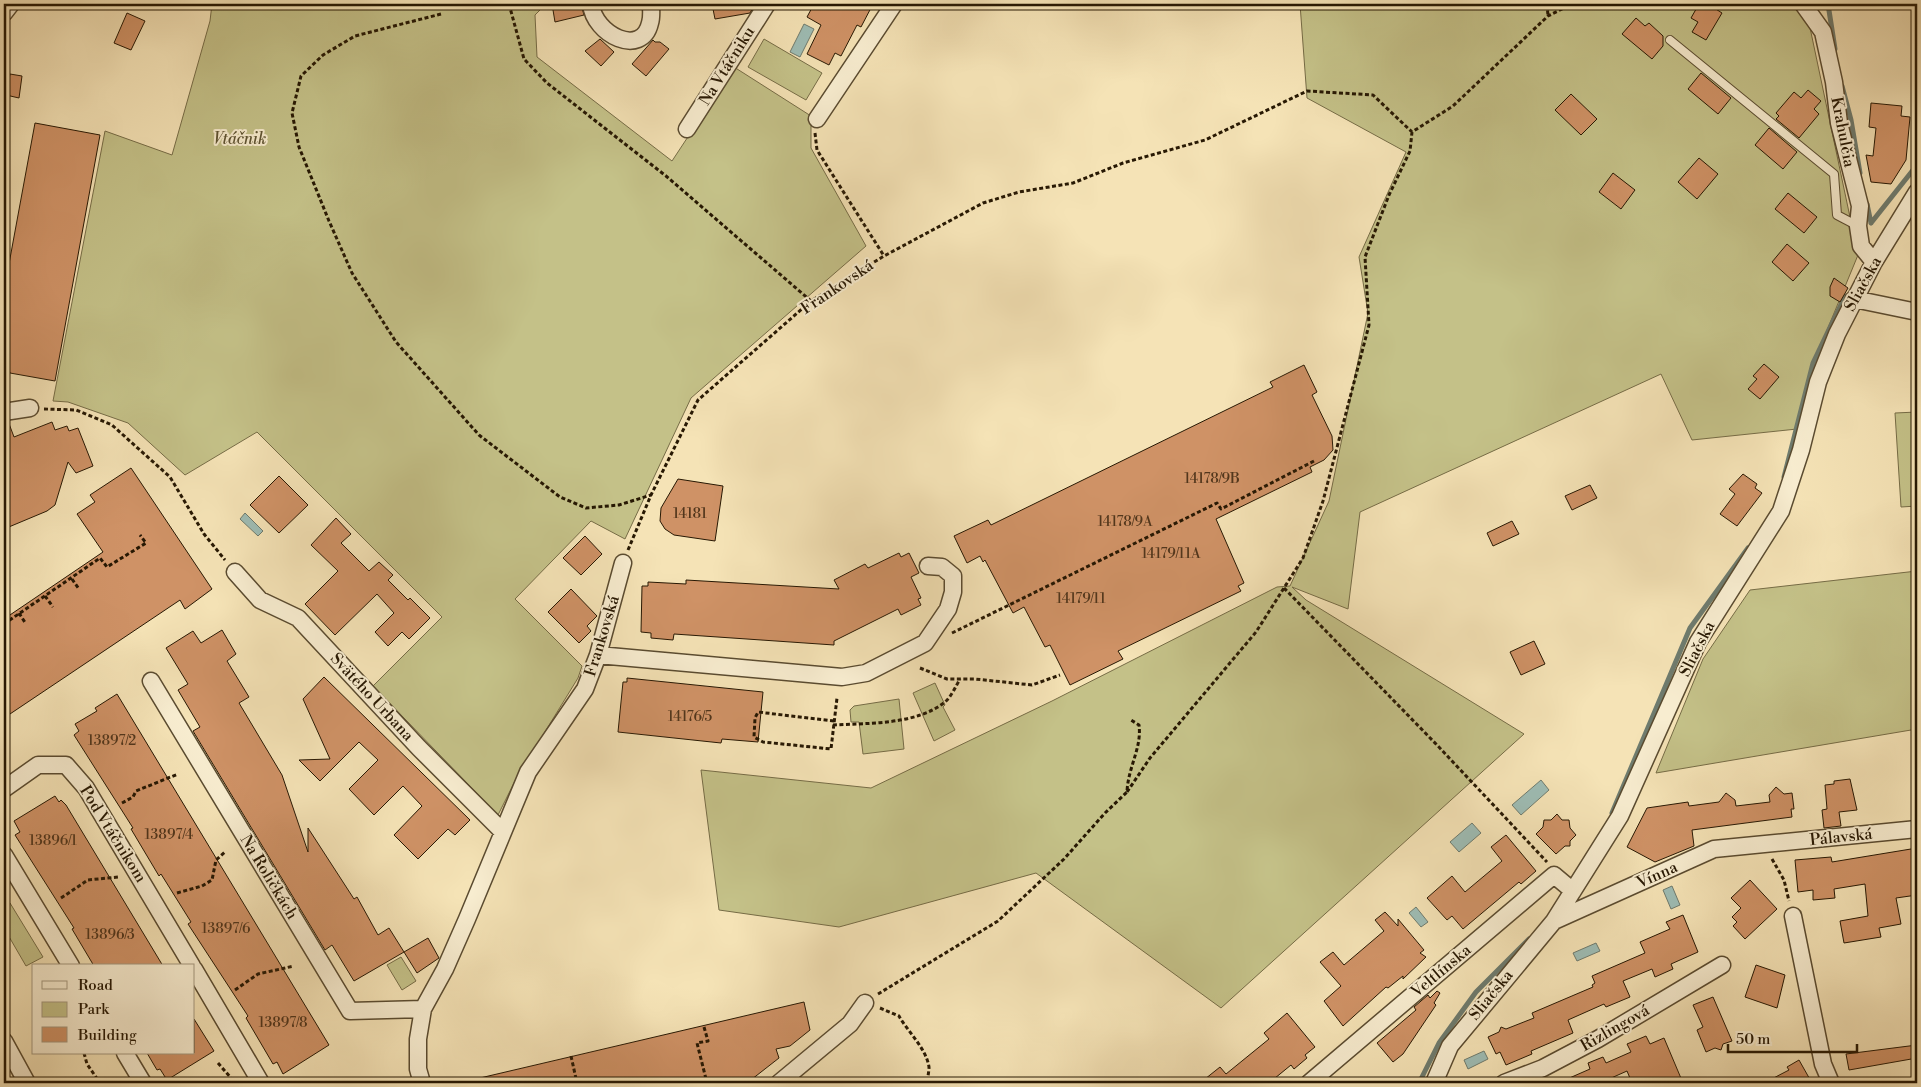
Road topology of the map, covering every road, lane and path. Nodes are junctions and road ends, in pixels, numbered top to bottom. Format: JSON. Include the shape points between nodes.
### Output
{"nodes":[{"id":1,"x":11,"y":4,"type":"edge"},
{"id":2,"x":510,"y":4,"type":"edge"},
{"id":3,"x":591,"y":4,"type":"edge"},
{"id":4,"x":651,"y":4,"type":"edge"},
{"id":5,"x":767,"y":4,"type":"edge"},
{"id":6,"x":894,"y":4,"type":"edge"},
{"id":7,"x":1547,"y":4,"type":"edge"},
{"id":8,"x":1572,"y":4,"type":"edge"},
{"id":9,"x":1803,"y":4,"type":"edge"},
{"id":10,"x":4,"y":13,"type":"edge"},
{"id":11,"x":441,"y":14,"type":"dead end"},
{"id":12,"x":1548,"y":16,"type":"junction"},
{"id":13,"x":1670,"y":40,"type":"dead end"},
{"id":14,"x":817,"y":119,"type":"joint"},
{"id":15,"x":687,"y":129,"type":"dead end"},
{"id":16,"x":1412,"y":132,"type":"junction"},
{"id":17,"x":1917,"y":192,"type":"edge"},
{"id":18,"x":1858,"y":226,"type":"junction"},
{"id":19,"x":884,"y":256,"type":"junction"},
{"id":20,"x":1874,"y":262,"type":"junction"},
{"id":21,"x":1854,"y":299,"type":"junction"},
{"id":22,"x":811,"y":301,"type":"junction"},
{"id":23,"x":1917,"y":312,"type":"edge"},
{"id":24,"x":30,"y":408,"type":"joint"},
{"id":25,"x":4,"y":412,"type":"edge"},
{"id":26,"x":1314,"y":461,"type":"dead end"},
{"id":27,"x":651,"y":495,"type":"junction"},
{"id":28,"x":140,"y":535,"type":"dead end"},
{"id":29,"x":623,"y":562,"type":"joint"},
{"id":30,"x":928,"y":566,"type":"dead end"},
{"id":31,"x":235,"y":572,"type":"joint"},
{"id":32,"x":72,"y":579,"type":"junction"},
{"id":33,"x":1284,"y":588,"type":"junction"},
{"id":34,"x":79,"y":589,"type":"dead end"},
{"id":35,"x":45,"y":596,"type":"junction"},
{"id":36,"x":52,"y":607,"type":"dead end"},
{"id":37,"x":19,"y":613,"type":"junction"},
{"id":38,"x":4,"y":624,"type":"edge"},
{"id":39,"x":26,"y":624,"type":"dead end"},
{"id":40,"x":949,"y":635,"type":"dead end"},
{"id":41,"x":598,"y":655,"type":"junction"},
{"id":42,"x":920,"y":668,"type":"dead end"},
{"id":43,"x":1060,"y":675,"type":"dead end"},
{"id":44,"x":960,"y":679,"type":"junction"},
{"id":45,"x":151,"y":680,"type":"dead end"},
{"id":46,"x":837,"y":698,"type":"dead end"},
{"id":47,"x":834,"y":720,"type":"junction"},
{"id":48,"x":1131,"y":720,"type":"dead end"},
{"id":49,"x":833,"y":725,"type":"junction"},
{"id":50,"x":178,"y":774,"type":"dead end"},
{"id":51,"x":4,"y":789,"type":"edge"},
{"id":52,"x":1127,"y":792,"type":"junction"},
{"id":53,"x":122,"y":803,"type":"dead end"},
{"id":54,"x":1917,"y":829,"type":"edge"},
{"id":55,"x":503,"y":832,"type":"junction"},
{"id":56,"x":1764,"y":845,"type":"junction"},
{"id":57,"x":225,"y":852,"type":"dead end"},
{"id":58,"x":4,"y":855,"type":"edge"},
{"id":59,"x":1554,"y":875,"type":"junction"},
{"id":60,"x":118,"y":877,"type":"dead end"},
{"id":61,"x":1573,"y":891,"type":"junction"},
{"id":62,"x":178,"y":893,"type":"dead end"},
{"id":63,"x":61,"y":898,"type":"dead end"},
{"id":64,"x":1793,"y":916,"type":"joint"},
{"id":65,"x":1554,"y":921,"type":"junction"},
{"id":66,"x":70,"y":964,"type":"edge"},
{"id":67,"x":191,"y":964,"type":"edge"},
{"id":68,"x":1722,"y":965,"type":"dead end"},
{"id":69,"x":294,"y":966,"type":"dead end"},
{"id":70,"x":195,"y":971,"type":"edge"},
{"id":71,"x":235,"y":990,"type":"dead end"},
{"id":72,"x":865,"y":1002,"type":"junction"},
{"id":73,"x":423,"y":1009,"type":"junction"},
{"id":74,"x":704,"y":1027,"type":"dead end"},
{"id":75,"x":4,"y":1041,"type":"edge"},
{"id":76,"x":84,"y":1054,"type":"edge"},
{"id":77,"x":126,"y":1054,"type":"edge"},
{"id":78,"x":571,"y":1056,"type":"dead end"},
{"id":79,"x":218,"y":1062,"type":"dead end"},
{"id":80,"x":231,"y":1078,"type":"dead end"},
{"id":81,"x":27,"y":1083,"type":"edge"},
{"id":82,"x":100,"y":1083,"type":"edge"},
{"id":83,"x":143,"y":1083,"type":"edge"},
{"id":84,"x":261,"y":1083,"type":"edge"},
{"id":85,"x":422,"y":1083,"type":"edge"},
{"id":86,"x":577,"y":1083,"type":"edge"},
{"id":87,"x":707,"y":1083,"type":"edge"},
{"id":88,"x":779,"y":1083,"type":"edge"},
{"id":89,"x":928,"y":1083,"type":"edge"},
{"id":90,"x":1309,"y":1083,"type":"edge"},
{"id":91,"x":1434,"y":1083,"type":"edge"},
{"id":92,"x":1504,"y":1083,"type":"edge"},
{"id":93,"x":1831,"y":1083,"type":"edge"}],
"edges":[{"from":1,"to":10,"type":"street"},
{"from":2,"to":22,"type":"path","via":[[524,59],[547,83],[666,176]]},
{"from":3,"to":4,"type":"street","via":[[602,28],[618,39],[629,40],[646,32],[650,24]]},
{"from":5,"to":15,"type":"street","name":"Na Vtáčniku"},
{"from":6,"to":14,"type":"street"},
{"from":7,"to":12,"type":"path"},
{"from":8,"to":12,"type":"path"},
{"from":9,"to":18,"type":"street","name":"Krahulčia","via":[[1823,32],[1839,123],[1860,206]]},
{"from":11,"to":27,"type":"path","via":[[355,36],[323,55],[301,76],[292,113],[299,147],[348,265],[396,342],[479,435],[530,475],[560,497],[586,508],[619,505]]},
{"from":12,"to":16,"type":"path","via":[[1453,106]]},
{"from":13,"to":18,"type":"lane","via":[[1834,174],[1837,215]]},
{"from":14,"to":19,"type":"path","via":[[817,150]]},
{"from":16,"to":19,"type":"path","name":"Frankovská","via":[[1373,95],[1307,91],[1205,140],[1122,163],[1073,183],[1019,192],[983,203]]},
{"from":16,"to":33,"type":"path","via":[[1410,151],[1365,258],[1369,325],[1323,501],[1303,558]]},
{"from":17,"to":20,"type":"street","name":"Sliačska"},
{"from":18,"to":20,"type":"street","name":"Krahulčia","via":[[1861,246]]},
{"from":19,"to":22,"type":"path","name":"Frankovská"},
{"from":20,"to":21,"type":"street","name":"Sliačska"},
{"from":21,"to":23,"type":"street"},
{"from":21,"to":61,"type":"street","name":"Sliačska","via":[[1818,382],[1781,511],[1698,642],[1620,816]]},
{"from":22,"to":27,"type":"path","name":"Frankovská","via":[[698,400]]},
{"from":24,"to":25,"type":"street"},
{"from":24,"to":31,"type":"path","via":[[76,410],[112,425],[170,477],[204,534]]},
{"from":26,"to":40,"type":"path","via":[[1221,509],[1217,503]]},
{"from":27,"to":29,"type":"path","name":"Frankovská"},
{"from":28,"to":32,"type":"path","via":[[146,543],[107,567],[100,558]]},
{"from":29,"to":41,"type":"street","name":"Frankovská"},
{"from":30,"to":41,"type":"street","via":[[942,567],[953,576],[948,609],[926,643],[866,673],[842,677]]},
{"from":31,"to":55,"type":"street","name":"Svätého Urbana","via":[[260,600],[298,618],[419,748]]},
{"from":32,"to":34,"type":"path"},
{"from":32,"to":35,"type":"path"},
{"from":33,"to":52,"type":"path","via":[[1256,632],[1150,758]]},
{"from":33,"to":59,"type":"path","via":[[1437,745],[1546,861]]},
{"from":35,"to":36,"type":"path"},
{"from":35,"to":37,"type":"path"},
{"from":37,"to":38,"type":"path"},
{"from":37,"to":39,"type":"path"},
{"from":41,"to":55,"type":"street","name":"Frankovská","via":[[585,689],[528,772]]},
{"from":42,"to":44,"type":"path","via":[[947,679]]},
{"from":43,"to":44,"type":"path","via":[[1032,685]]},
{"from":44,"to":49,"type":"path","via":[[946,702],[913,717],[898,722]]},
{"from":45,"to":73,"type":"street","name":"Na Roličkách","via":[[350,1010]]},
{"from":46,"to":47,"type":"path"},
{"from":47,"to":49,"type":"path"},
{"from":47,"to":49,"type":"path","via":[[758,712],[753,733],[764,742],[830,749]]},
{"from":48,"to":52,"type":"path","via":[[1140,725],[1141,738],[1128,774]]},
{"from":50,"to":53,"type":"path","via":[[136,791],[133,797]]},
{"from":51,"to":67,"type":"street","name":"Pod Vtáčnikom","via":[[38,765],[66,765],[86,788]]},
{"from":52,"to":72,"type":"path","via":[[1064,859],[998,921]]},
{"from":54,"to":56,"type":"street","name":"Pálavská"},
{"from":55,"to":73,"type":"street","name":"Frankovská","via":[[453,953]]},
{"from":56,"to":64,"type":"path","via":[[1784,880]]},
{"from":56,"to":65,"type":"street","name":"Vínna","via":[[1714,849]]},
{"from":57,"to":62,"type":"path","via":[[216,860],[212,880]]},
{"from":58,"to":66,"type":"street"},
{"from":59,"to":61,"type":"street"},
{"from":59,"to":90,"type":"street","name":"Veltlínska"},
{"from":60,"to":63,"type":"path","via":[[88,880]]},
{"from":61,"to":65,"type":"street","name":"Sliačska"},
{"from":64,"to":93,"type":"street","via":[[1823,1064]]},
{"from":65,"to":91,"type":"street","name":"Sliačska","via":[[1450,1046]]},
{"from":68,"to":92,"type":"street","name":"Rizlingová","via":[[1598,1040],[1544,1068]]},
{"from":69,"to":71,"type":"path","via":[[258,974]]},
{"from":70,"to":84,"type":"street"},
{"from":72,"to":88,"type":"street","via":[[850,1024]]},
{"from":72,"to":89,"type":"path","via":[[900,1016],[921,1047],[929,1068]]},
{"from":73,"to":85,"type":"street","name":"Frankovská","via":[[418,1039],[418,1069]]},
{"from":74,"to":87,"type":"path","via":[[708,1041],[698,1043]]},
{"from":75,"to":81,"type":"street"},
{"from":76,"to":82,"type":"path"},
{"from":77,"to":83,"type":"street"},
{"from":78,"to":86,"type":"path"},
{"from":79,"to":80,"type":"path"}]}
